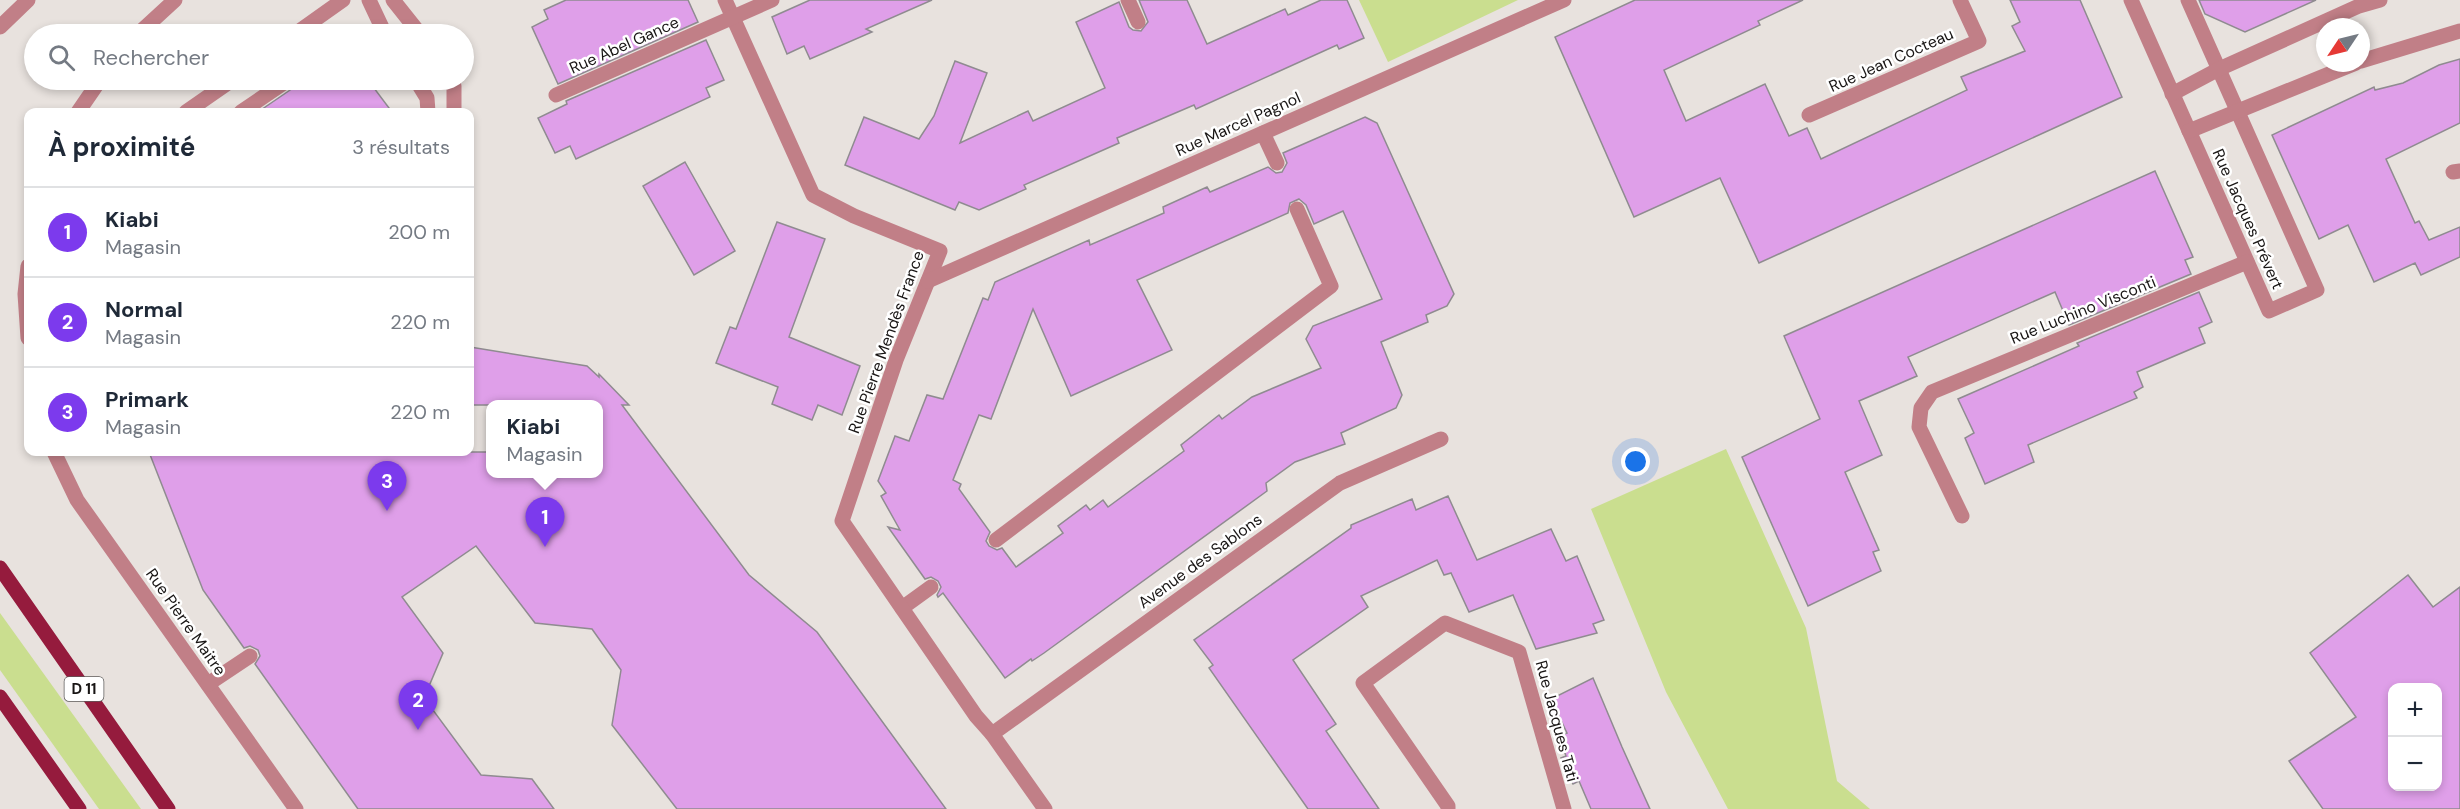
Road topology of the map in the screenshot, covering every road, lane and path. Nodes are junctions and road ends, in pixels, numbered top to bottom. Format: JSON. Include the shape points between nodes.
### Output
{"nodes":[{"id":1,"x":175,"y":0,"type":"edge"},
{"id":2,"x":343,"y":0,"type":"edge"},
{"id":3,"x":369,"y":0,"type":"edge"},
{"id":4,"x":393,"y":0,"type":"edge"},
{"id":5,"x":724,"y":0,"type":"edge"},
{"id":6,"x":772,"y":0,"type":"edge"},
{"id":7,"x":1128,"y":0,"type":"edge"},
{"id":8,"x":1564,"y":0,"type":"edge"},
{"id":9,"x":1960,"y":0,"type":"edge"},
{"id":10,"x":2131,"y":0,"type":"edge"},
{"id":11,"x":2188,"y":0,"type":"edge"},
{"id":12,"x":2380,"y":0,"type":"edge"},
{"id":13,"x":21,"y":4,"type":"edge"},
{"id":14,"x":732,"y":18,"type":"junction"},
{"id":15,"x":1138,"y":22,"type":"dead end"},
{"id":16,"x":149,"y":24,"type":"edge"},
{"id":17,"x":309,"y":24,"type":"edge"},
{"id":18,"x":380,"y":24,"type":"edge"},
{"id":19,"x":412,"y":24,"type":"edge"},
{"id":20,"x":0,"y":27,"type":"edge"},
{"id":21,"x":2460,"y":31,"type":"edge"},
{"id":22,"x":2370,"y":58,"type":"edge"},
{"id":23,"x":2219,"y":69,"type":"junction"},
{"id":24,"x":2334,"y":72,"type":"edge"},
{"id":25,"x":93,"y":90,"type":"edge"},
{"id":26,"x":218,"y":90,"type":"edge"},
{"id":27,"x":273,"y":90,"type":"edge"},
{"id":28,"x":422,"y":90,"type":"edge"},
{"id":29,"x":454,"y":90,"type":"edge"},
{"id":30,"x":2172,"y":94,"type":"junction"},
{"id":31,"x":556,"y":95,"type":"dead end"},
{"id":32,"x":81,"y":108,"type":"edge"},
{"id":33,"x":192,"y":108,"type":"edge"},
{"id":34,"x":247,"y":108,"type":"edge"},
{"id":35,"x":428,"y":108,"type":"edge"},
{"id":36,"x":454,"y":108,"type":"edge"},
{"id":37,"x":2238,"y":111,"type":"junction"},
{"id":38,"x":1809,"y":115,"type":"dead end"},
{"id":39,"x":2189,"y":131,"type":"junction"},
{"id":40,"x":1263,"y":133,"type":"junction"},
{"id":41,"x":1276,"y":163,"type":"dead end"},
{"id":42,"x":1297,"y":209,"type":"dead end"},
{"id":43,"x":2247,"y":262,"type":"junction"},
{"id":44,"x":928,"y":281,"type":"junction"},
{"id":45,"x":1441,"y":439,"type":"dead end"},
{"id":46,"x":56,"y":456,"type":"edge"},
{"id":47,"x":1962,"y":516,"type":"dead end"},
{"id":48,"x":996,"y":540,"type":"dead end"},
{"id":49,"x":0,"y":568,"type":"edge"},
{"id":50,"x":931,"y":587,"type":"dead end"},
{"id":51,"x":902,"y":608,"type":"junction"},
{"id":52,"x":250,"y":656,"type":"dead end"},
{"id":53,"x":208,"y":684,"type":"junction"},
{"id":54,"x":0,"y":697,"type":"edge"},
{"id":55,"x":992,"y":734,"type":"junction"},
{"id":56,"x":79,"y":809,"type":"edge"},
{"id":57,"x":168,"y":809,"type":"edge"},
{"id":58,"x":296,"y":809,"type":"edge"},
{"id":59,"x":1045,"y":809,"type":"edge"},
{"id":60,"x":1448,"y":809,"type":"edge"},
{"id":61,"x":1564,"y":809,"type":"edge"}],
"edges":[{"from":1,"to":16,"type":"street"},
{"from":2,"to":17,"type":"street"},
{"from":3,"to":18,"type":"street"},
{"from":4,"to":19,"type":"street"},
{"from":5,"to":14,"type":"street","name":"Rue Pierre Mendès France"},
{"from":6,"to":14,"type":"street","name":"Rue Abel Gance"},
{"from":7,"to":15,"type":"street"},
{"from":8,"to":40,"type":"street","name":"Rue Marcel Pagnol"},
{"from":9,"to":38,"type":"street","name":"Rue Jean Cocteau","via":[[1979,41]]},
{"from":10,"to":30,"type":"street","name":"Rue Jacques Prévert"},
{"from":11,"to":23,"type":"street","name":"Rue Jacques Prévert"},
{"from":12,"to":23,"type":"street"},
{"from":13,"to":20,"type":"street"},
{"from":14,"to":31,"type":"street","name":"Rue Abel Gance"},
{"from":14,"to":44,"type":"street","name":"Rue Pierre Mendès France","via":[[813,195],[940,251]]},
{"from":21,"to":22,"type":"street"},
{"from":23,"to":30,"type":"street"},
{"from":23,"to":37,"type":"street","name":"Rue Jacques Prévert"},
{"from":24,"to":37,"type":"street"},
{"from":25,"to":32,"type":"street"},
{"from":26,"to":33,"type":"street"},
{"from":27,"to":34,"type":"street"},
{"from":28,"to":35,"type":"street"},
{"from":29,"to":36,"type":"street"},
{"from":30,"to":39,"type":"street","name":"Rue Jacques Prévert"},
{"from":37,"to":39,"type":"street"},
{"from":37,"to":43,"type":"street","name":"Rue Jacques Prévert","via":[[2317,290],[2269,311]]},
{"from":39,"to":43,"type":"street","name":"Rue Jacques Prévert"},
{"from":40,"to":41,"type":"street"},
{"from":40,"to":44,"type":"street","name":"Rue Marcel Pagnol"},
{"from":42,"to":48,"type":"street","via":[[1331,286]]},
{"from":43,"to":47,"type":"street","name":"Rue Luchino Visconti","via":[[1932,392],[1922,408],[1919,427]]},
{"from":44,"to":51,"type":"street","name":"Rue Pierre Mendès France","via":[[896,360],[842,521]]},
{"from":45,"to":55,"type":"street","name":"Avenue des Sablons","via":[[1340,483]]},
{"from":46,"to":53,"type":"street","name":"Rue Pierre Maitre","via":[[77,500]]},
{"from":49,"to":57,"type":"main road","number":"D 11"},
{"from":50,"to":51,"type":"street"},
{"from":51,"to":55,"type":"street","name":"Rue Pierre Mendès France"},
{"from":52,"to":53,"type":"street"},
{"from":53,"to":58,"type":"street","name":"Rue Pierre Maitre"},
{"from":54,"to":56,"type":"main road"},
{"from":55,"to":59,"type":"street","name":"Rue Pierre Mendès France"},
{"from":60,"to":61,"type":"street","name":"Rue Jacques Tati","via":[[1363,683],[1445,623],[1519,652]]}]}
